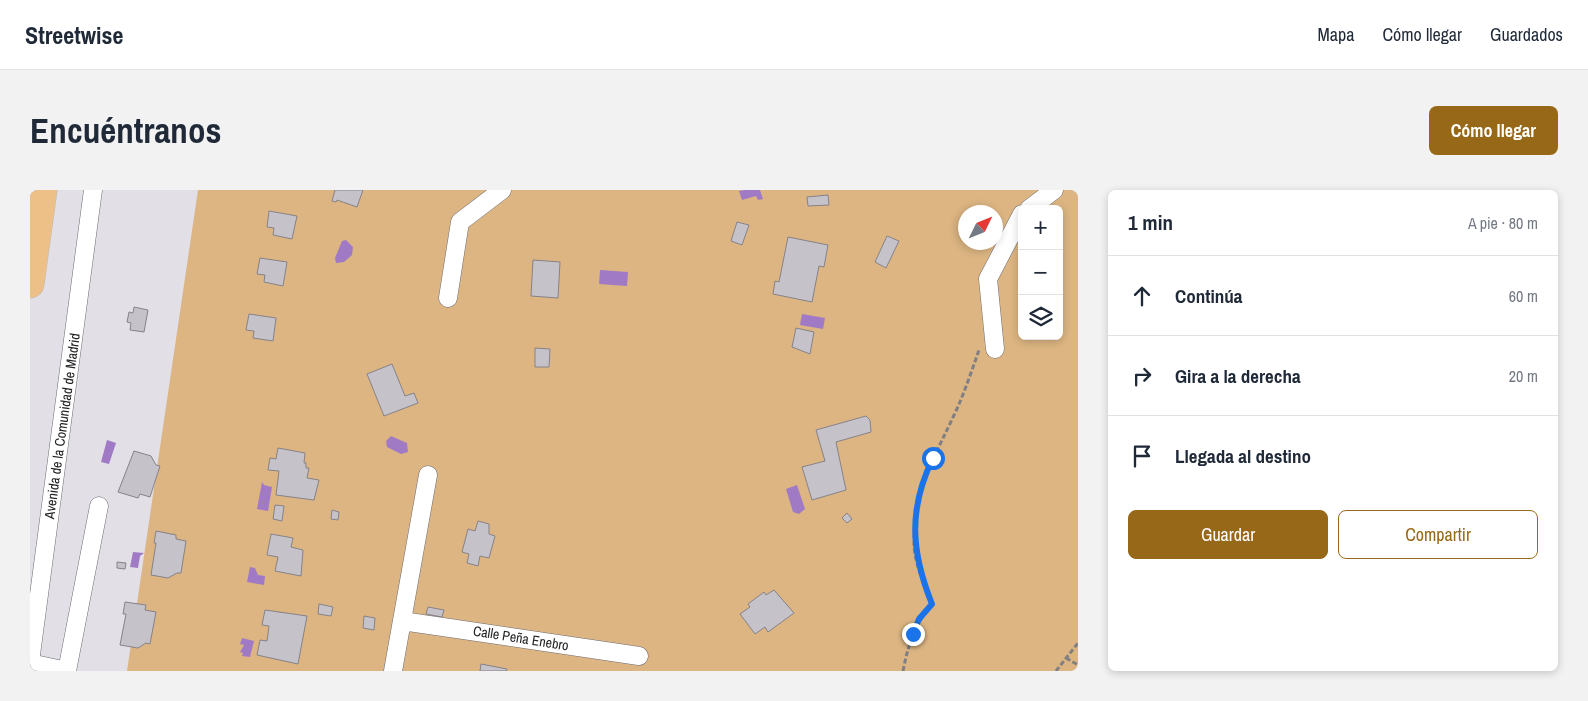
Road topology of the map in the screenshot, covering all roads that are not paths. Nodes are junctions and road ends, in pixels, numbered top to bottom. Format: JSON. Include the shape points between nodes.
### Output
{"nodes":[{"id":1,"x":43,"y":190,"type":"edge"},
{"id":2,"x":93,"y":190,"type":"edge"},
{"id":3,"x":502,"y":190,"type":"edge"},
{"id":4,"x":1054,"y":190,"type":"edge"},
{"id":5,"x":1034,"y":205,"type":"edge"},
{"id":6,"x":1018,"y":222,"type":"edge"},
{"id":7,"x":30,"y":284,"type":"edge"},
{"id":8,"x":448,"y":298,"type":"dead end"},
{"id":9,"x":994,"y":345,"type":"road end"},
{"id":10,"x":428,"y":475,"type":"dead end"},
{"id":11,"x":98,"y":506,"type":"dead end"},
{"id":12,"x":402,"y":621,"type":"junction"},
{"id":13,"x":639,"y":656,"type":"dead end"},
{"id":14,"x":30,"y":662,"type":"edge"},
{"id":15,"x":67,"y":671,"type":"edge"},
{"id":16,"x":393,"y":671,"type":"edge"}],
"edges":[{"from":1,"to":7,"type":"highway"},
{"from":2,"to":14,"type":"street","name":"Avenida de la Comunidad de Madrid"},
{"from":3,"to":8,"type":"street","via":[[460,222]]},
{"from":4,"to":5,"type":"street"},
{"from":6,"to":9,"type":"street","via":[[988,278]]},
{"from":10,"to":12,"type":"street"},
{"from":11,"to":15,"type":"street","name":"Avenida de la Comunidad de Madrid"},
{"from":12,"to":13,"type":"street","name":"Calle Peña Enebro"},
{"from":12,"to":16,"type":"street"},
{"from":14,"to":15,"type":"street","name":"Avenida de la Comunidad de Madrid"}]}
